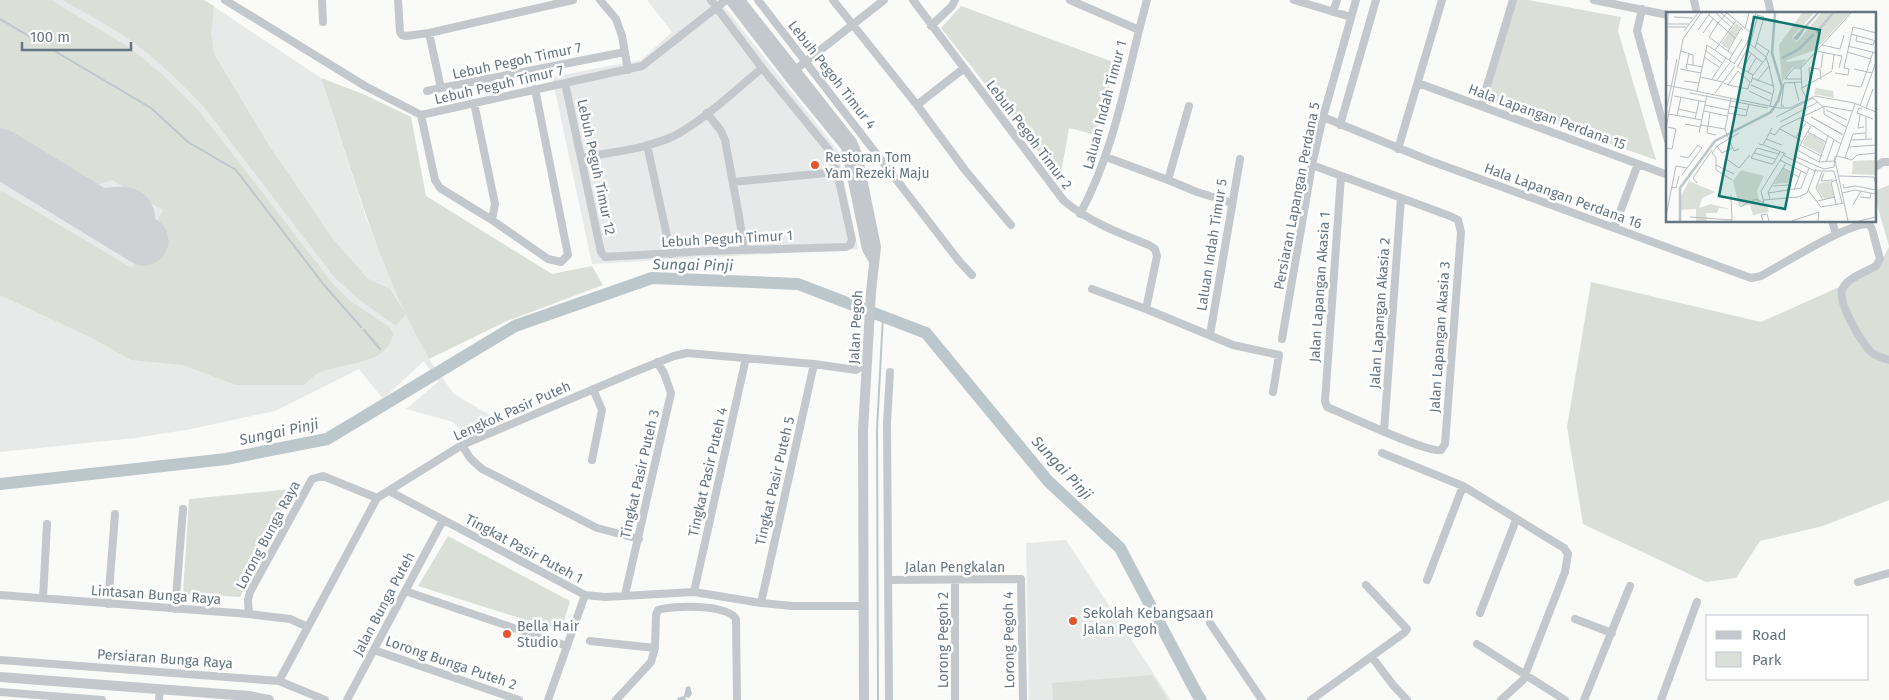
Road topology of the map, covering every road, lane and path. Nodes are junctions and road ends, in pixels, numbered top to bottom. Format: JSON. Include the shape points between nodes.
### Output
{"nodes":[{"id":1,"x":225,"y":0,"type":"edge"},
{"id":2,"x":322,"y":0,"type":"edge"},
{"id":3,"x":398,"y":0,"type":"edge"},
{"id":4,"x":573,"y":0,"type":"edge"},
{"id":5,"x":600,"y":0,"type":"edge"},
{"id":6,"x":711,"y":0,"type":"edge"},
{"id":7,"x":726,"y":0,"type":"edge"},
{"id":8,"x":732,"y":0,"type":"edge"},
{"id":9,"x":758,"y":0,"type":"edge"},
{"id":10,"x":833,"y":0,"type":"edge"},
{"id":11,"x":884,"y":0,"type":"edge"},
{"id":12,"x":913,"y":0,"type":"edge"},
{"id":13,"x":955,"y":0,"type":"edge"},
{"id":14,"x":1070,"y":0,"type":"edge"},
{"id":15,"x":1147,"y":0,"type":"edge"},
{"id":16,"x":1294,"y":0,"type":"edge"},
{"id":17,"x":1337,"y":0,"type":"edge"},
{"id":18,"x":1356,"y":0,"type":"edge"},
{"id":19,"x":1376,"y":0,"type":"edge"},
{"id":20,"x":1442,"y":0,"type":"edge"},
{"id":21,"x":1512,"y":0,"type":"edge"},
{"id":22,"x":1594,"y":0,"type":"edge"},
{"id":23,"x":742,"y":3,"type":"edge"},
{"id":24,"x":716,"y":7,"type":"junction"},
{"id":25,"x":1642,"y":9,"type":"junction"},
{"id":26,"x":1334,"y":12,"type":"junction"},
{"id":27,"x":1666,"y":15,"type":"edge"},
{"id":28,"x":1351,"y":17,"type":"junction"},
{"id":29,"x":323,"y":22,"type":"dead end"},
{"id":30,"x":853,"y":25,"type":"junction"},
{"id":31,"x":931,"y":26,"type":"junction"},
{"id":32,"x":1139,"y":30,"type":"junction"},
{"id":33,"x":429,"y":33,"type":"junction"},
{"id":34,"x":625,"y":52,"type":"junction"},
{"id":35,"x":776,"y":61,"type":"junction"},
{"id":36,"x":806,"y":62,"type":"junction"},
{"id":37,"x":762,"y":68,"type":"junction"},
{"id":38,"x":963,"y":68,"type":"junction"},
{"id":39,"x":628,"y":70,"type":"junction"},
{"id":40,"x":795,"y":70,"type":"junction"},
{"id":41,"x":565,"y":83,"type":"junction"},
{"id":42,"x":1418,"y":83,"type":"junction"},
{"id":43,"x":441,"y":88,"type":"junction"},
{"id":44,"x":535,"y":89,"type":"junction"},
{"id":45,"x":427,"y":91,"type":"dead end"},
{"id":46,"x":802,"y":94,"type":"junction"},
{"id":47,"x":474,"y":103,"type":"junction"},
{"id":48,"x":917,"y":105,"type":"junction"},
{"id":49,"x":1189,"y":106,"type":"dead end"},
{"id":50,"x":1481,"y":106,"type":"junction"},
{"id":51,"x":707,"y":113,"type":"junction"},
{"id":52,"x":421,"y":115,"type":"junction"},
{"id":53,"x":1324,"y":117,"type":"junction"},
{"id":54,"x":1340,"y":125,"type":"junction"},
{"id":55,"x":1666,"y":134,"type":"edge"},
{"id":56,"x":647,"y":145,"type":"junction"},
{"id":57,"x":1398,"y":149,"type":"junction"},
{"id":58,"x":1106,"y":157,"type":"junction"},
{"id":59,"x":581,"y":158,"type":"junction"},
{"id":60,"x":1240,"y":159,"type":"dead end"},
{"id":61,"x":1887,"y":162,"type":"dead end"},
{"id":62,"x":1638,"y":164,"type":"junction"},
{"id":63,"x":1312,"y":165,"type":"junction"},
{"id":64,"x":1876,"y":166,"type":"edge"},
{"id":65,"x":837,"y":172,"type":"junction"},
{"id":66,"x":1666,"y":174,"type":"edge"},
{"id":67,"x":1341,"y":176,"type":"junction"},
{"id":68,"x":1168,"y":180,"type":"junction"},
{"id":69,"x":733,"y":182,"type":"junction"},
{"id":70,"x":1402,"y":198,"type":"junction"},
{"id":71,"x":1232,"y":202,"type":"junction"},
{"id":72,"x":1080,"y":214,"type":"junction"},
{"id":73,"x":492,"y":220,"type":"junction"},
{"id":74,"x":1832,"y":222,"type":"edge"},
{"id":75,"x":1869,"y":223,"type":"edge"},
{"id":76,"x":1011,"y":225,"type":"dead end"},
{"id":77,"x":1614,"y":228,"type":"junction"},
{"id":78,"x":1836,"y":234,"type":"junction"},
{"id":79,"x":744,"y":249,"type":"junction"},
{"id":80,"x":671,"y":254,"type":"junction"},
{"id":81,"x":605,"y":256,"type":"joint"},
{"id":82,"x":874,"y":261,"type":"junction"},
{"id":83,"x":972,"y":275,"type":"dead end"},
{"id":84,"x":1092,"y":289,"type":"dead end"},
{"id":85,"x":1146,"y":309,"type":"junction"},
{"id":86,"x":1210,"y":336,"type":"junction"},
{"id":87,"x":1282,"y":339,"type":"dead end"},
{"id":88,"x":746,"y":358,"type":"junction"},
{"id":89,"x":1889,"y":360,"type":"edge"},
{"id":90,"x":868,"y":361,"type":"junction"},
{"id":91,"x":658,"y":362,"type":"junction"},
{"id":92,"x":814,"y":364,"type":"junction"},
{"id":93,"x":856,"y":370,"type":"junction"},
{"id":94,"x":890,"y":372,"type":"dead end"},
{"id":95,"x":866,"y":383,"type":"junction"},
{"id":96,"x":593,"y":389,"type":"junction"},
{"id":97,"x":1273,"y":392,"type":"dead end"},
{"id":98,"x":1384,"y":431,"type":"junction"},
{"id":99,"x":462,"y":444,"type":"junction"},
{"id":100,"x":1382,"y":454,"type":"dead end"},
{"id":101,"x":592,"y":460,"type":"dead end"},
{"id":102,"x":1463,"y":486,"type":"junction"},
{"id":103,"x":389,"y":491,"type":"junction"},
{"id":104,"x":377,"y":498,"type":"junction"},
{"id":105,"x":182,"y":509,"type":"dead end"},
{"id":106,"x":115,"y":514,"type":"dead end"},
{"id":107,"x":442,"y":520,"type":"junction"},
{"id":108,"x":1516,"y":520,"type":"junction"},
{"id":109,"x":47,"y":524,"type":"dead end"},
{"id":110,"x":639,"y":539,"type":"junction"},
{"id":111,"x":1889,"y":573,"type":"edge"},
{"id":112,"x":1021,"y":579,"type":"joint"},
{"id":113,"x":889,"y":580,"type":"junction"},
{"id":114,"x":955,"y":580,"type":"junction"},
{"id":115,"x":1427,"y":580,"type":"dead end"},
{"id":116,"x":1858,"y":582,"type":"dead end"},
{"id":117,"x":1366,"y":585,"type":"dead end"},
{"id":118,"x":1630,"y":586,"type":"dead end"},
{"id":119,"x":405,"y":591,"type":"junction"},
{"id":120,"x":694,"y":592,"type":"junction"},
{"id":121,"x":0,"y":595,"type":"edge"},
{"id":122,"x":585,"y":595,"type":"junction"},
{"id":123,"x":625,"y":595,"type":"junction"},
{"id":124,"x":43,"y":598,"type":"junction"},
{"id":125,"x":1697,"y":602,"type":"dead end"},
{"id":126,"x":761,"y":603,"type":"junction"},
{"id":127,"x":108,"y":604,"type":"junction"},
{"id":128,"x":864,"y":606,"type":"junction"},
{"id":129,"x":175,"y":609,"type":"junction"},
{"id":130,"x":1480,"y":613,"type":"dead end"},
{"id":131,"x":249,"y":614,"type":"junction"},
{"id":132,"x":1575,"y":619,"type":"dead end"},
{"id":133,"x":1210,"y":624,"type":"dead end"},
{"id":134,"x":308,"y":627,"type":"junction"},
{"id":135,"x":1612,"y":632,"type":"junction"},
{"id":136,"x":590,"y":641,"type":"dead end"},
{"id":137,"x":1477,"y":644,"type":"dead end"},
{"id":138,"x":567,"y":646,"type":"junction"},
{"id":139,"x":655,"y":648,"type":"junction"},
{"id":140,"x":374,"y":650,"type":"junction"},
{"id":141,"x":1372,"y":657,"type":"junction"},
{"id":142,"x":0,"y":660,"type":"edge"},
{"id":143,"x":1525,"y":674,"type":"junction"},
{"id":144,"x":0,"y":677,"type":"edge"},
{"id":145,"x":279,"y":681,"type":"junction"},
{"id":146,"x":0,"y":692,"type":"edge"},
{"id":147,"x":160,"y":695,"type":"edge"},
{"id":148,"x":619,"y":699,"type":"edge"},
{"id":149,"x":102,"y":700,"type":"edge"},
{"id":150,"x":269,"y":700,"type":"edge"},
{"id":151,"x":325,"y":700,"type":"edge"},
{"id":152,"x":347,"y":700,"type":"edge"},
{"id":153,"x":519,"y":700,"type":"edge"},
{"id":154,"x":548,"y":700,"type":"edge"},
{"id":155,"x":737,"y":700,"type":"edge"},
{"id":156,"x":864,"y":700,"type":"edge"},
{"id":157,"x":889,"y":700,"type":"edge"},
{"id":158,"x":955,"y":700,"type":"edge"},
{"id":159,"x":1022,"y":700,"type":"edge"},
{"id":160,"x":1262,"y":700,"type":"edge"},
{"id":161,"x":1311,"y":700,"type":"edge"},
{"id":162,"x":1408,"y":700,"type":"edge"},
{"id":163,"x":1501,"y":700,"type":"edge"},
{"id":164,"x":1565,"y":700,"type":"edge"},
{"id":165,"x":1584,"y":700,"type":"edge"},
{"id":166,"x":1661,"y":700,"type":"edge"}],
"edges":[{"from":1,"to":52,"type":"street","name":"Lebuh Peguh Timur 7","via":[[365,86]]},
{"from":2,"to":29,"type":"street"},
{"from":3,"to":33,"type":"street","via":[[402,35]]},
{"from":4,"to":33,"type":"street"},
{"from":5,"to":34,"type":"street","via":[[616,19]]},
{"from":6,"to":24,"type":"street"},
{"from":7,"to":24,"type":"street","name":"Lebuh Peguh Timur 7"},
{"from":8,"to":23,"type":"street"},
{"from":8,"to":35,"type":"street","name":"Jalan Pegoh"},
{"from":9,"to":36,"type":"street","name":"Lebuh Pegoh Timur 4"},
{"from":10,"to":30,"type":"street"},
{"from":11,"to":30,"type":"street"},
{"from":12,"to":31,"type":"street","name":"Lebuh Pegoh Timur 2"},
{"from":13,"to":31,"type":"street"},
{"from":14,"to":32,"type":"street"},
{"from":15,"to":32,"type":"street","name":"Laluan Indah Timur 1"},
{"from":16,"to":26,"type":"street"},
{"from":17,"to":26,"type":"street"},
{"from":18,"to":28,"type":"street","name":"Persiaran Lapangan Perdana 5"},
{"from":19,"to":54,"type":"street"},
{"from":20,"to":42,"type":"street"},
{"from":21,"to":50,"type":"street"},
{"from":22,"to":25,"type":"street"},
{"from":23,"to":40,"type":"street"},
{"from":24,"to":37,"type":"street"},
{"from":24,"to":39,"type":"street","name":"Lebuh Peguh Timur 7","via":[[642,66]]},
{"from":25,"to":27,"type":"street"},
{"from":25,"to":55,"type":"street","via":[[1637,30]]},
{"from":26,"to":28,"type":"street"},
{"from":28,"to":53,"type":"street","name":"Persiaran Lapangan Perdana 5"},
{"from":30,"to":36,"type":"street"},
{"from":30,"to":48,"type":"street"},
{"from":31,"to":38,"type":"street","name":"Lebuh Pegoh Timur 2"},
{"from":32,"to":58,"type":"street","name":"Laluan Indah Timur 1"},
{"from":33,"to":43,"type":"street","name":"Lebuh Pegoh Timur 7"},
{"from":34,"to":39,"type":"street"},
{"from":34,"to":43,"type":"street","name":"Lebuh Pegoh Timur 7"},
{"from":35,"to":40,"type":"street"},
{"from":35,"to":46,"type":"street","name":"Jalan Pegoh"},
{"from":36,"to":40,"type":"street"},
{"from":36,"to":83,"type":"street","name":"Lebuh Pegoh Timur 4"},
{"from":37,"to":51,"type":"street"},
{"from":37,"to":65,"type":"street","via":[[824,144]]},
{"from":38,"to":48,"type":"street"},
{"from":38,"to":72,"type":"street","name":"Lebuh Pegoh Timur 2","via":[[1064,201]]},
{"from":39,"to":41,"type":"street","name":"Lebuh Peguh Timur 7"},
{"from":40,"to":46,"type":"street"},
{"from":40,"to":82,"type":"street","via":[[858,154],[876,247]]},
{"from":41,"to":44,"type":"street","name":"Lebuh Peguh Timur 7"},
{"from":41,"to":59,"type":"street","name":"Lebuh Peguh Timur 12"},
{"from":42,"to":50,"type":"street","name":"Hala Lapangan Perdana 15"},
{"from":42,"to":57,"type":"street"},
{"from":43,"to":45,"type":"street"},
{"from":44,"to":47,"type":"street","name":"Lebuh Peguh Timur 7"},
{"from":44,"to":73,"type":"street","via":[[568,255],[561,262],[548,258]]},
{"from":46,"to":82,"type":"street","name":"Jalan Pegoh","via":[[846,147],[867,249]]},
{"from":47,"to":52,"type":"street","name":"Lebuh Peguh Timur 7"},
{"from":47,"to":73,"type":"street","via":[[495,204]]},
{"from":48,"to":76,"type":"street"},
{"from":49,"to":68,"type":"street"},
{"from":50,"to":62,"type":"street","name":"Hala Lapangan Perdana 15"},
{"from":51,"to":56,"type":"street","via":[[674,136]]},
{"from":51,"to":69,"type":"street","via":[[722,131]]},
{"from":52,"to":73,"type":"street","via":[[435,180],[440,188]]},
{"from":53,"to":54,"type":"street","name":"Hala Lapangan Perdana 16"},
{"from":53,"to":63,"type":"street","name":"Persiaran Lapangan Perdana 5"},
{"from":54,"to":57,"type":"street","name":"Hala Lapangan Perdana 16"},
{"from":56,"to":59,"type":"street"},
{"from":56,"to":80,"type":"street"},
{"from":57,"to":77,"type":"street","name":"Hala Lapangan Perdana 16"},
{"from":58,"to":68,"type":"street"},
{"from":58,"to":72,"type":"street","name":"Laluan Indah Timur 1"},
{"from":59,"to":81,"type":"street","name":"Lebuh Peguh Timur 12","via":[[601,252]]},
{"from":60,"to":71,"type":"street","name":"Laluan Indah Timur 5"},
{"from":61,"to":64,"type":"street"},
{"from":62,"to":66,"type":"street","name":"Hala Lapangan Perdana 15"},
{"from":62,"to":77,"type":"street"},
{"from":63,"to":67,"type":"street"},
{"from":63,"to":87,"type":"street","name":"Persiaran Lapangan Perdana 5"},
{"from":65,"to":69,"type":"street"},
{"from":65,"to":79,"type":"street","name":"Lebuh Peguh Timur 1","via":[[852,240],[850,245]]},
{"from":67,"to":70,"type":"street"},
{"from":67,"to":98,"type":"street","name":"Jalan Lapangan Akasia 1","via":[[1325,401],[1327,407]]},
{"from":68,"to":71,"type":"street"},
{"from":69,"to":79,"type":"street"},
{"from":70,"to":98,"type":"street","name":"Jalan Lapangan Akasia 2"},
{"from":70,"to":98,"type":"street","name":"Jalan Lapangan Akasia 3","via":[[1458,220],[1461,232],[1445,444],[1437,452]]},
{"from":71,"to":86,"type":"street","name":"Laluan Indah Timur 5"},
{"from":72,"to":85,"type":"street","name":"Lebuh Pegoh Timur 2","via":[[1155,249],[1157,256]]},
{"from":74,"to":78,"type":"street"},
{"from":75,"to":78,"type":"street","name":"Hala Lapangan Perdana 16"},
{"from":75,"to":89,"type":"street","name":"Hala Lapangan Perdana 16","via":[[1880,259],[1876,266],[1846,284],[1842,299],[1847,315],[1872,353]]},
{"from":77,"to":78,"type":"street","name":"Hala Lapangan Perdana 16","via":[[1751,278],[1761,276]]},
{"from":79,"to":80,"type":"street","name":"Lebuh Peguh Timur 1"},
{"from":80,"to":81,"type":"street","name":"Lebuh Peguh Timur 1"},
{"from":82,"to":90,"type":"street","name":"Jalan Pegoh"},
{"from":84,"to":85,"type":"street"},
{"from":85,"to":86,"type":"street"},
{"from":86,"to":97,"type":"street","via":[[1233,345],[1279,355]]},
{"from":88,"to":91,"type":"street","name":"Lengkok Pasir Puteh","via":[[687,353]]},
{"from":88,"to":92,"type":"street","name":"Lengkok Pasir Puteh"},
{"from":88,"to":120,"type":"street","name":"Tingkat Pasir Puteh 4"},
{"from":90,"to":93,"type":"street"},
{"from":90,"to":95,"type":"street","name":"Jalan Pegoh"},
{"from":91,"to":96,"type":"street","name":"Lengkok Pasir Puteh"},
{"from":91,"to":110,"type":"street","name":"Tingkat Pasir Puteh 3","via":[[671,393]]},
{"from":92,"to":93,"type":"street","name":"Lengkok Pasir Puteh"},
{"from":92,"to":126,"type":"street","name":"Tingkat Pasir Puteh 5"},
{"from":93,"to":95,"type":"street"},
{"from":94,"to":113,"type":"street","via":[[887,423]]},
{"from":95,"to":128,"type":"street","name":"Jalan Pegoh","via":[[863,431]]},
{"from":96,"to":99,"type":"street","name":"Lengkok Pasir Puteh"},
{"from":96,"to":101,"type":"street","via":[[602,410]]},
{"from":99,"to":103,"type":"street","name":"Lengkok Pasir Puteh"},
{"from":99,"to":110,"type":"street","via":[[482,469],[597,528]]},
{"from":100,"to":102,"type":"street"},
{"from":102,"to":108,"type":"street"},
{"from":102,"to":115,"type":"street"},
{"from":103,"to":104,"type":"street","name":"Lengkok Pasir Puteh"},
{"from":103,"to":107,"type":"street","name":"Tingkat Pasir Puteh 1"},
{"from":104,"to":131,"type":"street","name":"Lorong Bunga Raya","via":[[323,476],[312,479],[250,592]]},
{"from":104,"to":134,"type":"street"},
{"from":105,"to":129,"type":"street"},
{"from":106,"to":127,"type":"street"},
{"from":107,"to":119,"type":"street","name":"Jalan Bunga Puteh"},
{"from":107,"to":122,"type":"street","name":"Tingkat Pasir Puteh 1"},
{"from":108,"to":130,"type":"street"},
{"from":108,"to":143,"type":"street","via":[[1564,548],[1568,554],[1565,572]]},
{"from":109,"to":124,"type":"street"},
{"from":110,"to":123,"type":"street","name":"Tingkat Pasir Puteh 3"},
{"from":111,"to":116,"type":"street"},
{"from":112,"to":114,"type":"street","name":"Jalan Pengkalan"},
{"from":112,"to":159,"type":"street","name":"Lorong Pegoh 4"},
{"from":113,"to":114,"type":"street","name":"Jalan Pengkalan"},
{"from":113,"to":157,"type":"street"},
{"from":114,"to":158,"type":"street","name":"Lorong Pegoh 2"},
{"from":117,"to":141,"type":"street","via":[[1407,628]]},
{"from":118,"to":135,"type":"street"},
{"from":119,"to":138,"type":"street"},
{"from":119,"to":140,"type":"street","name":"Jalan Bunga Puteh"},
{"from":120,"to":123,"type":"street","name":"Tingkat Pasir Puteh 1"},
{"from":120,"to":126,"type":"street","name":"Tingkat Pasir Puteh 1"},
{"from":121,"to":124,"type":"street","name":"Lintasan Bunga Raya"},
{"from":122,"to":123,"type":"street","name":"Tingkat Pasir Puteh 1"},
{"from":122,"to":138,"type":"street"},
{"from":124,"to":127,"type":"street","name":"Lintasan Bunga Raya"},
{"from":125,"to":166,"type":"street"},
{"from":126,"to":128,"type":"street","name":"Tingkat Pasir Puteh 1"},
{"from":127,"to":129,"type":"street","name":"Lintasan Bunga Raya"},
{"from":128,"to":156,"type":"street","name":"Jalan Pegoh"},
{"from":129,"to":131,"type":"street","name":"Lintasan Bunga Raya"},
{"from":131,"to":134,"type":"street","name":"Lintasan Bunga Raya","via":[[290,619]]},
{"from":132,"to":135,"type":"street"},
{"from":133,"to":160,"type":"street"},
{"from":134,"to":145,"type":"street"},
{"from":135,"to":165,"type":"street"},
{"from":136,"to":139,"type":"street"},
{"from":137,"to":143,"type":"street"},
{"from":138,"to":154,"type":"street"},
{"from":139,"to":148,"type":"street","via":[[651,662]]},
{"from":139,"to":155,"type":"street","via":[[658,610],[687,606],[734,616]]},
{"from":140,"to":152,"type":"street","name":"Jalan Bunga Puteh"},
{"from":140,"to":153,"type":"street","name":"Lorong Bunga Puteh 2"},
{"from":141,"to":161,"type":"street"},
{"from":141,"to":162,"type":"street"},
{"from":142,"to":145,"type":"street","name":"Persiaran Bunga Raya"},
{"from":143,"to":163,"type":"street","via":[[1523,680]]},
{"from":143,"to":164,"type":"street"},
{"from":144,"to":147,"type":"street"},
{"from":145,"to":151,"type":"street","name":"Persiaran Bunga Raya"},
{"from":146,"to":149,"type":"street"},
{"from":147,"to":150,"type":"street","via":[[249,696]]}]}
